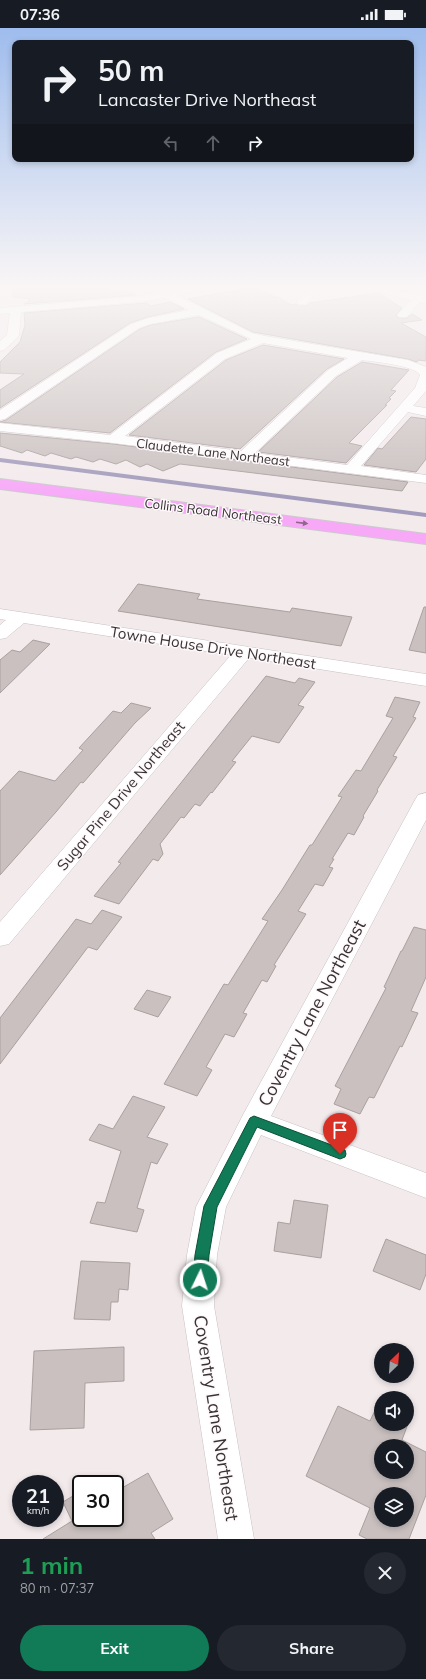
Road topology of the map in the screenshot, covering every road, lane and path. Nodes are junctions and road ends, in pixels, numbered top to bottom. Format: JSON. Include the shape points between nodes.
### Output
{"nodes":[{"id":1,"x":86,"y":359,"type":"edge"},
{"id":2,"x":218,"y":359,"type":"edge"},
{"id":3,"x":356,"y":359,"type":"edge"},
{"id":4,"x":375,"y":359,"type":"edge"},
{"id":5,"x":426,"y":376,"type":"edge"},
{"id":6,"x":412,"y":402,"type":"junction"},
{"id":7,"x":426,"y":412,"type":"edge"},
{"id":8,"x":0,"y":416,"type":"edge"},
{"id":9,"x":0,"y":427,"type":"edge"},
{"id":10,"x":112,"y":439,"type":"junction"},
{"id":11,"x":245,"y":456,"type":"junction"},
{"id":12,"x":351,"y":469,"type":"junction"},
{"id":13,"x":0,"y":473,"type":"edge"},
{"id":14,"x":426,"y":479,"type":"edge"},
{"id":15,"x":0,"y":484,"type":"edge"},
{"id":16,"x":426,"y":528,"type":"edge"},
{"id":17,"x":426,"y":539,"type":"edge"},
{"id":18,"x":0,"y":614,"type":"edge"},
{"id":19,"x":20,"y":617,"type":"junction"},
{"id":20,"x":0,"y":634,"type":"edge"},
{"id":21,"x":243,"y":653,"type":"junction"},
{"id":22,"x":426,"y":680,"type":"edge"},
{"id":23,"x":426,"y":800,"type":"edge"},
{"id":24,"x":0,"y":938,"type":"edge"},
{"id":25,"x":254,"y":1121,"type":"junction"},
{"id":26,"x":426,"y":1186,"type":"edge"},
{"id":27,"x":236,"y":1539,"type":"edge"}],
"edges":[{"from":1,"to":8,"type":"street"},
{"from":2,"to":10,"type":"street"},
{"from":3,"to":11,"type":"street","via":[[332,373]]},
{"from":4,"to":5,"type":"street","via":[[408,364],[423,370]]},
{"from":5,"to":6,"type":"street"},
{"from":6,"to":7,"type":"street"},
{"from":6,"to":12,"type":"street"},
{"from":9,"to":10,"type":"street","name":"Claudette Lane Northeast"},
{"from":10,"to":11,"type":"street","name":"Claudette Lane Northeast"},
{"from":11,"to":12,"type":"street","name":"Claudette Lane Northeast"},
{"from":12,"to":14,"type":"street","name":"Claudette Lane Northeast"},
{"from":13,"to":16,"type":"highway","name":"Collins Road Northeast"},
{"from":15,"to":17,"type":"highway","name":"Collins Road Northeast","one_way":true},
{"from":18,"to":19,"type":"street","name":"Towne House Drive Northeast"},
{"from":19,"to":20,"type":"street"},
{"from":19,"to":21,"type":"street","name":"Towne House Drive Northeast"},
{"from":21,"to":22,"type":"street","name":"Towne House Drive Northeast"},
{"from":21,"to":24,"type":"street","name":"Sugar Pine Drive Northeast"},
{"from":23,"to":25,"type":"street","name":"Coventry Lane Northeast"},
{"from":25,"to":26,"type":"street"},
{"from":25,"to":27,"type":"street","name":"Coventry Lane Northeast","via":[[211,1206],[202,1255],[198,1306]]}]}
